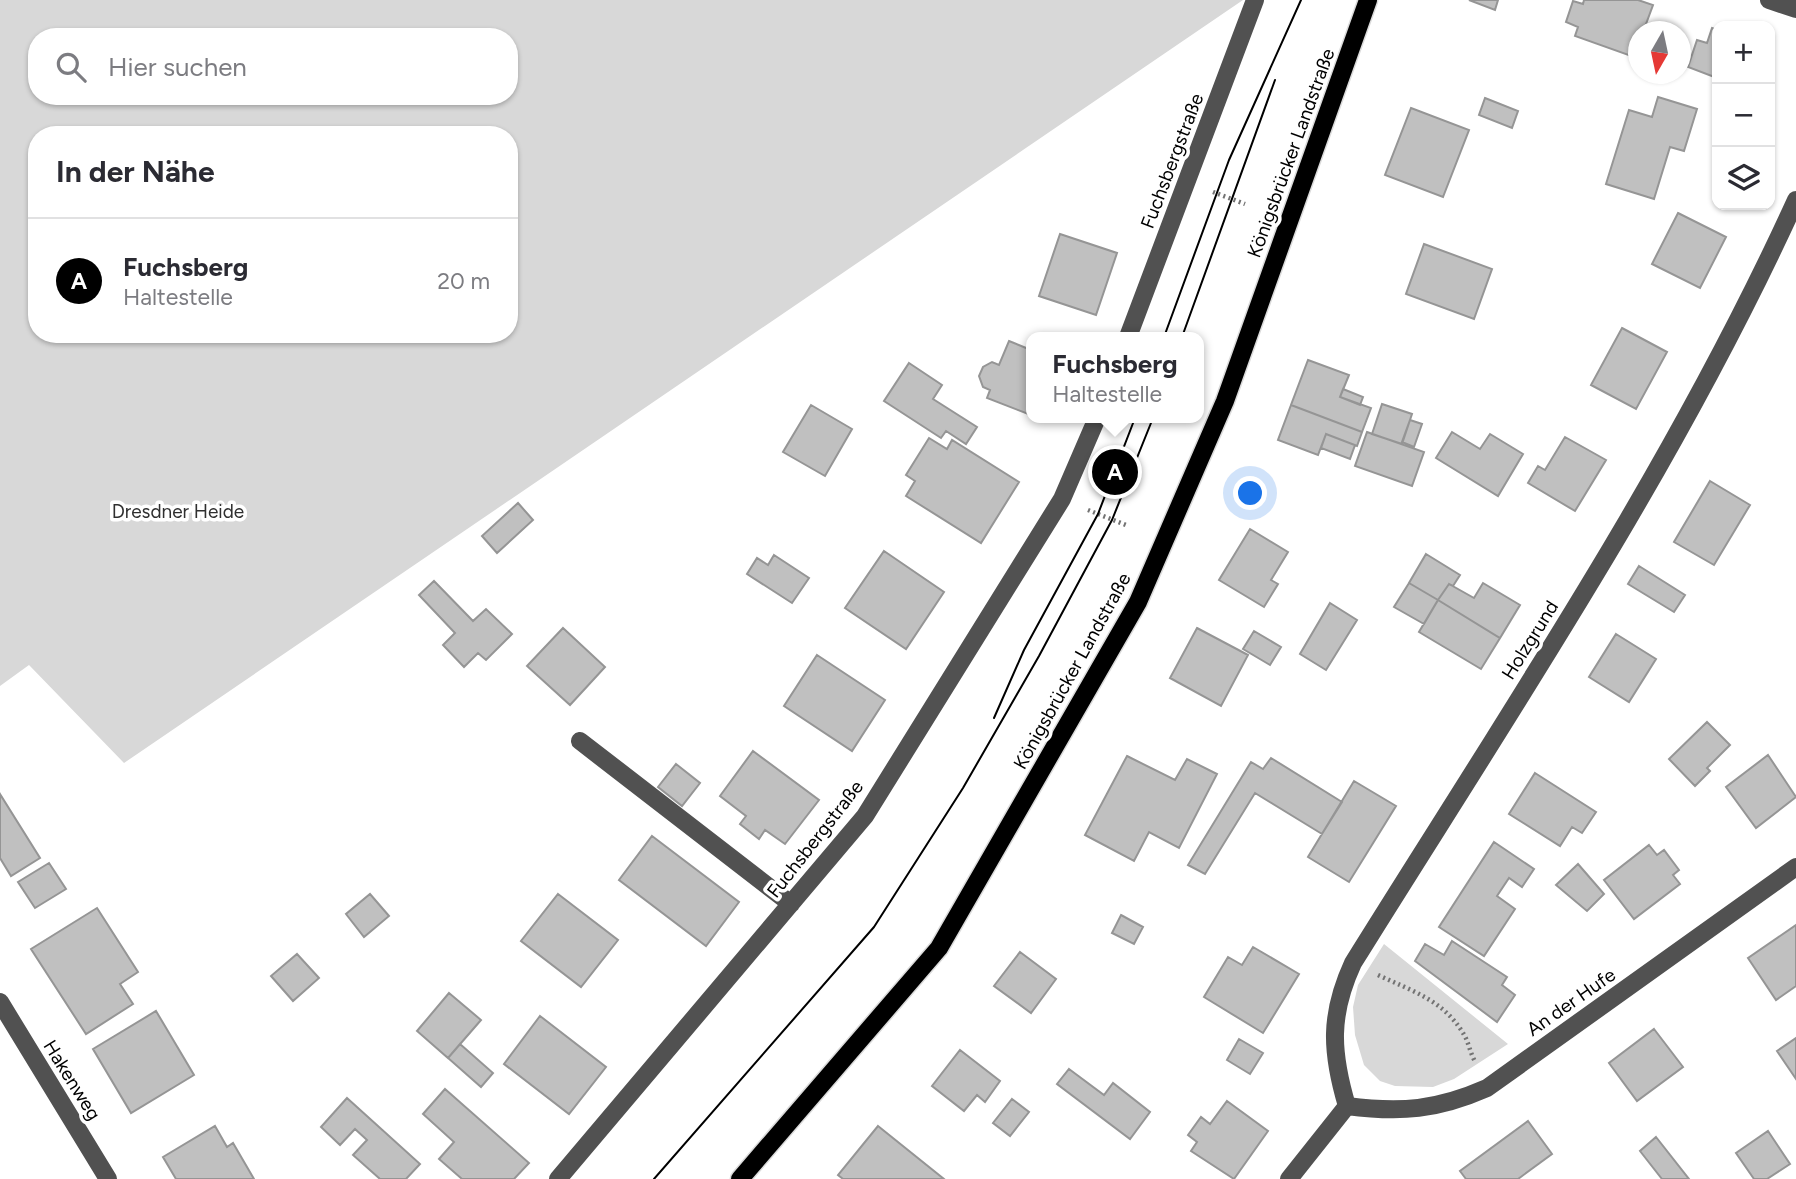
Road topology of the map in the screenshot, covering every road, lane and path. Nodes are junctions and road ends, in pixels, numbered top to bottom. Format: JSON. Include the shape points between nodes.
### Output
{"nodes":[{"id":1,"x":1255,"y":0,"type":"edge"},
{"id":2,"x":1368,"y":0,"type":"edge"},
{"id":3,"x":1769,"y":0,"type":"edge"},
{"id":4,"x":1796,"y":9,"type":"edge"},
{"id":5,"x":1187,"y":183,"type":"junction"},
{"id":6,"x":1796,"y":200,"type":"edge"},
{"id":7,"x":1245,"y":204,"type":"dead end"},
{"id":8,"x":1130,"y":332,"type":"edge"},
{"id":9,"x":1095,"y":423,"type":"edge"},
{"id":10,"x":1062,"y":499,"type":"junction"},
{"id":11,"x":1126,"y":525,"type":"dead end"},
{"id":12,"x":580,"y":741,"type":"dead end"},
{"id":13,"x":1796,"y":867,"type":"edge"},
{"id":14,"x":791,"y":904,"type":"junction"},
{"id":15,"x":1353,"y":963,"type":"junction"},
{"id":16,"x":0,"y":1002,"type":"edge"},
{"id":17,"x":1491,"y":1084,"type":"junction"},
{"id":18,"x":1347,"y":1106,"type":"junction"},
{"id":19,"x":108,"y":1179,"type":"edge"},
{"id":20,"x":558,"y":1179,"type":"edge"},
{"id":21,"x":740,"y":1179,"type":"edge"},
{"id":22,"x":1289,"y":1179,"type":"edge"}],
"edges":[{"from":1,"to":5,"type":"street","name":"Fuchsbergstraße"},
{"from":2,"to":21,"type":"main road","name":"Königsbrücker Landstraße","via":[[1225,401],[1138,601],[939,948]]},
{"from":3,"to":4,"type":"street"},
{"from":5,"to":7,"type":"path"},
{"from":5,"to":8,"type":"street","name":"Fuchsbergstraße"},
{"from":6,"to":15,"type":"street","name":"Holzgrund","via":[[1773,252],[1627,524]]},
{"from":9,"to":10,"type":"street","name":"Fuchsbergstraße"},
{"from":10,"to":11,"type":"path"},
{"from":10,"to":14,"type":"street","name":"Fuchsbergstraße","via":[[865,816]]},
{"from":12,"to":14,"type":"street"},
{"from":13,"to":17,"type":"street","name":"An der Hufe"},
{"from":14,"to":20,"type":"street","name":"Fuchsbergstraße"},
{"from":15,"to":17,"type":"path","via":[[1446,1009]]},
{"from":15,"to":18,"type":"street","name":"Holzgrund","via":[[1334,1015],[1338,1073]]},
{"from":16,"to":19,"type":"street","name":"Hakenweg"},
{"from":17,"to":18,"type":"street","name":"An der Hufe","via":[[1452,1103],[1419,1108]]},
{"from":18,"to":22,"type":"street"}]}
